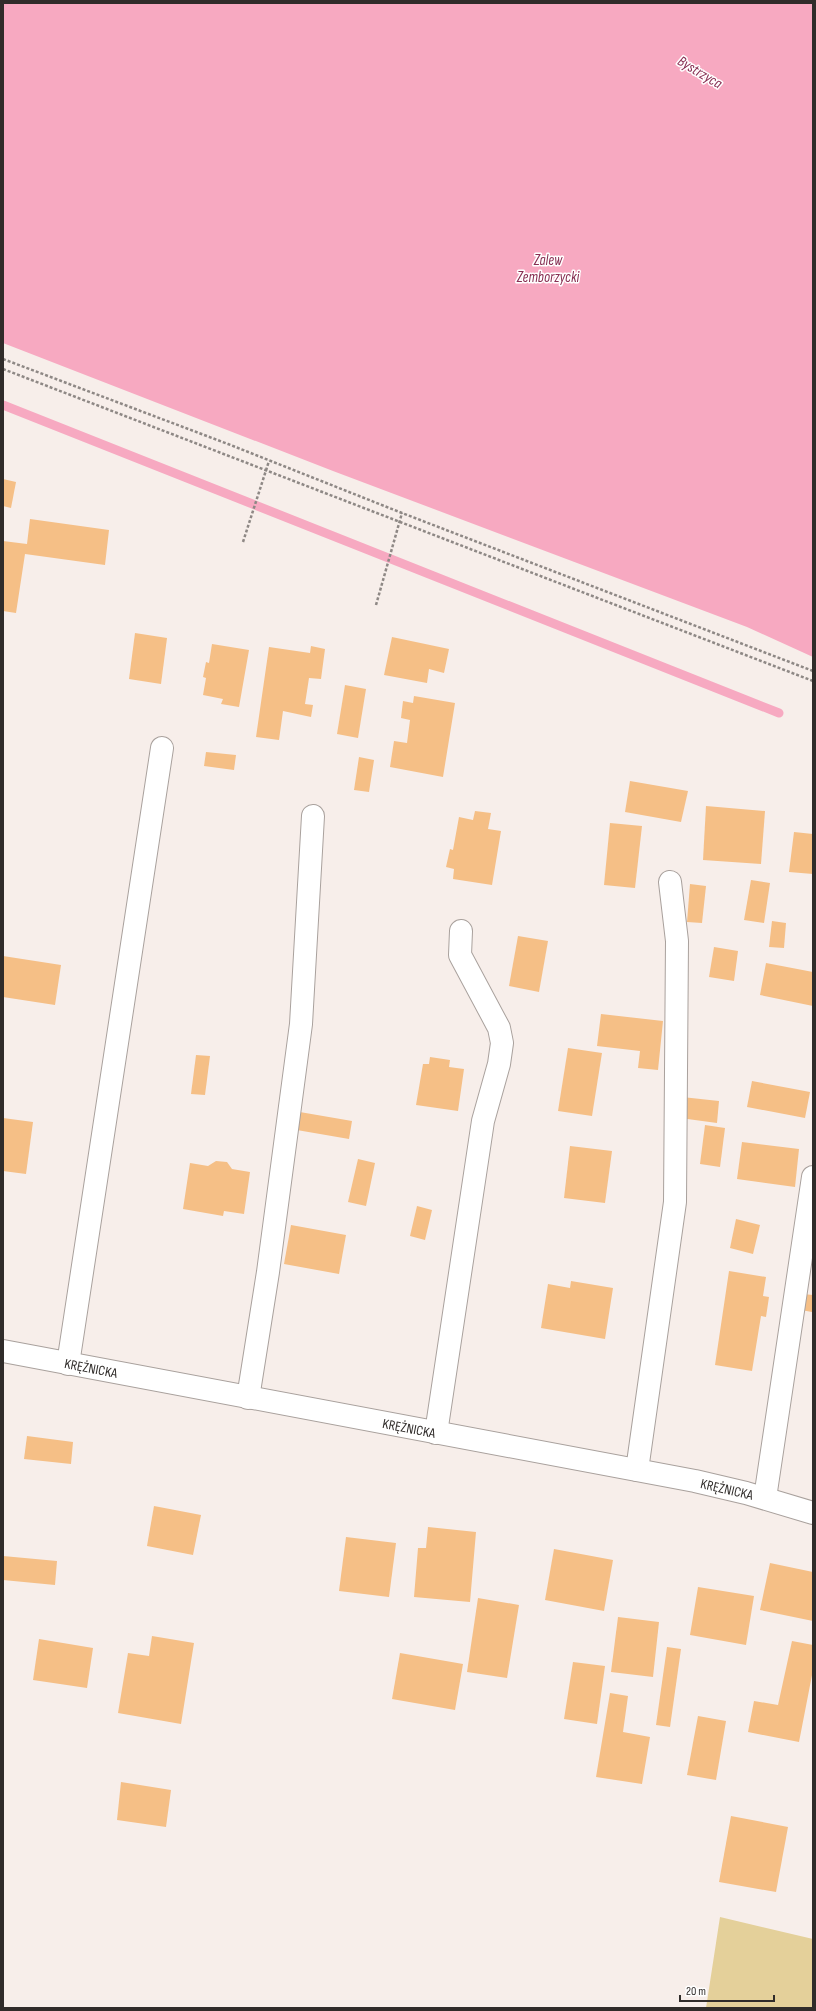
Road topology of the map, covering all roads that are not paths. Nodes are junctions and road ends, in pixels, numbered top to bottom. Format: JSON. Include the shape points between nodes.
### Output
{"nodes":[{"id":1,"x":162,"y":748,"type":"dead end"},
{"id":2,"x":313,"y":816,"type":"dead end"},
{"id":3,"x":670,"y":882,"type":"dead end"},
{"id":4,"x":461,"y":931,"type":"dead end"},
{"id":5,"x":813,"y":1177,"type":"edge"},
{"id":6,"x":3,"y":1351,"type":"edge"},
{"id":7,"x":68,"y":1364,"type":"junction"},
{"id":8,"x":248,"y":1398,"type":"junction"},
{"id":9,"x":436,"y":1433,"type":"junction"},
{"id":10,"x":637,"y":1470,"type":"junction"},
{"id":11,"x":765,"y":1498,"type":"junction"},
{"id":12,"x":813,"y":1513,"type":"edge"}],
"edges":[{"from":1,"to":7,"type":"street"},
{"from":2,"to":8,"type":"street","via":[[301,1024],[268,1272]]},
{"from":3,"to":10,"type":"street","via":[[677,941],[675,1202]]},
{"from":4,"to":9,"type":"street","via":[[460,955],[499,1028],[502,1043],[483,1121]]},
{"from":5,"to":11,"type":"street"},
{"from":6,"to":7,"type":"street","name":"KRĘŻNICKA"},
{"from":7,"to":8,"type":"street","name":"KRĘŻNICKA"},
{"from":8,"to":9,"type":"street","name":"KRĘŻNICKA"},
{"from":9,"to":10,"type":"street","name":"KRĘŻNICKA"},
{"from":10,"to":11,"type":"street","name":"KRĘŻNICKA"},
{"from":11,"to":12,"type":"street","name":"KRĘŻNICKA"}]}
